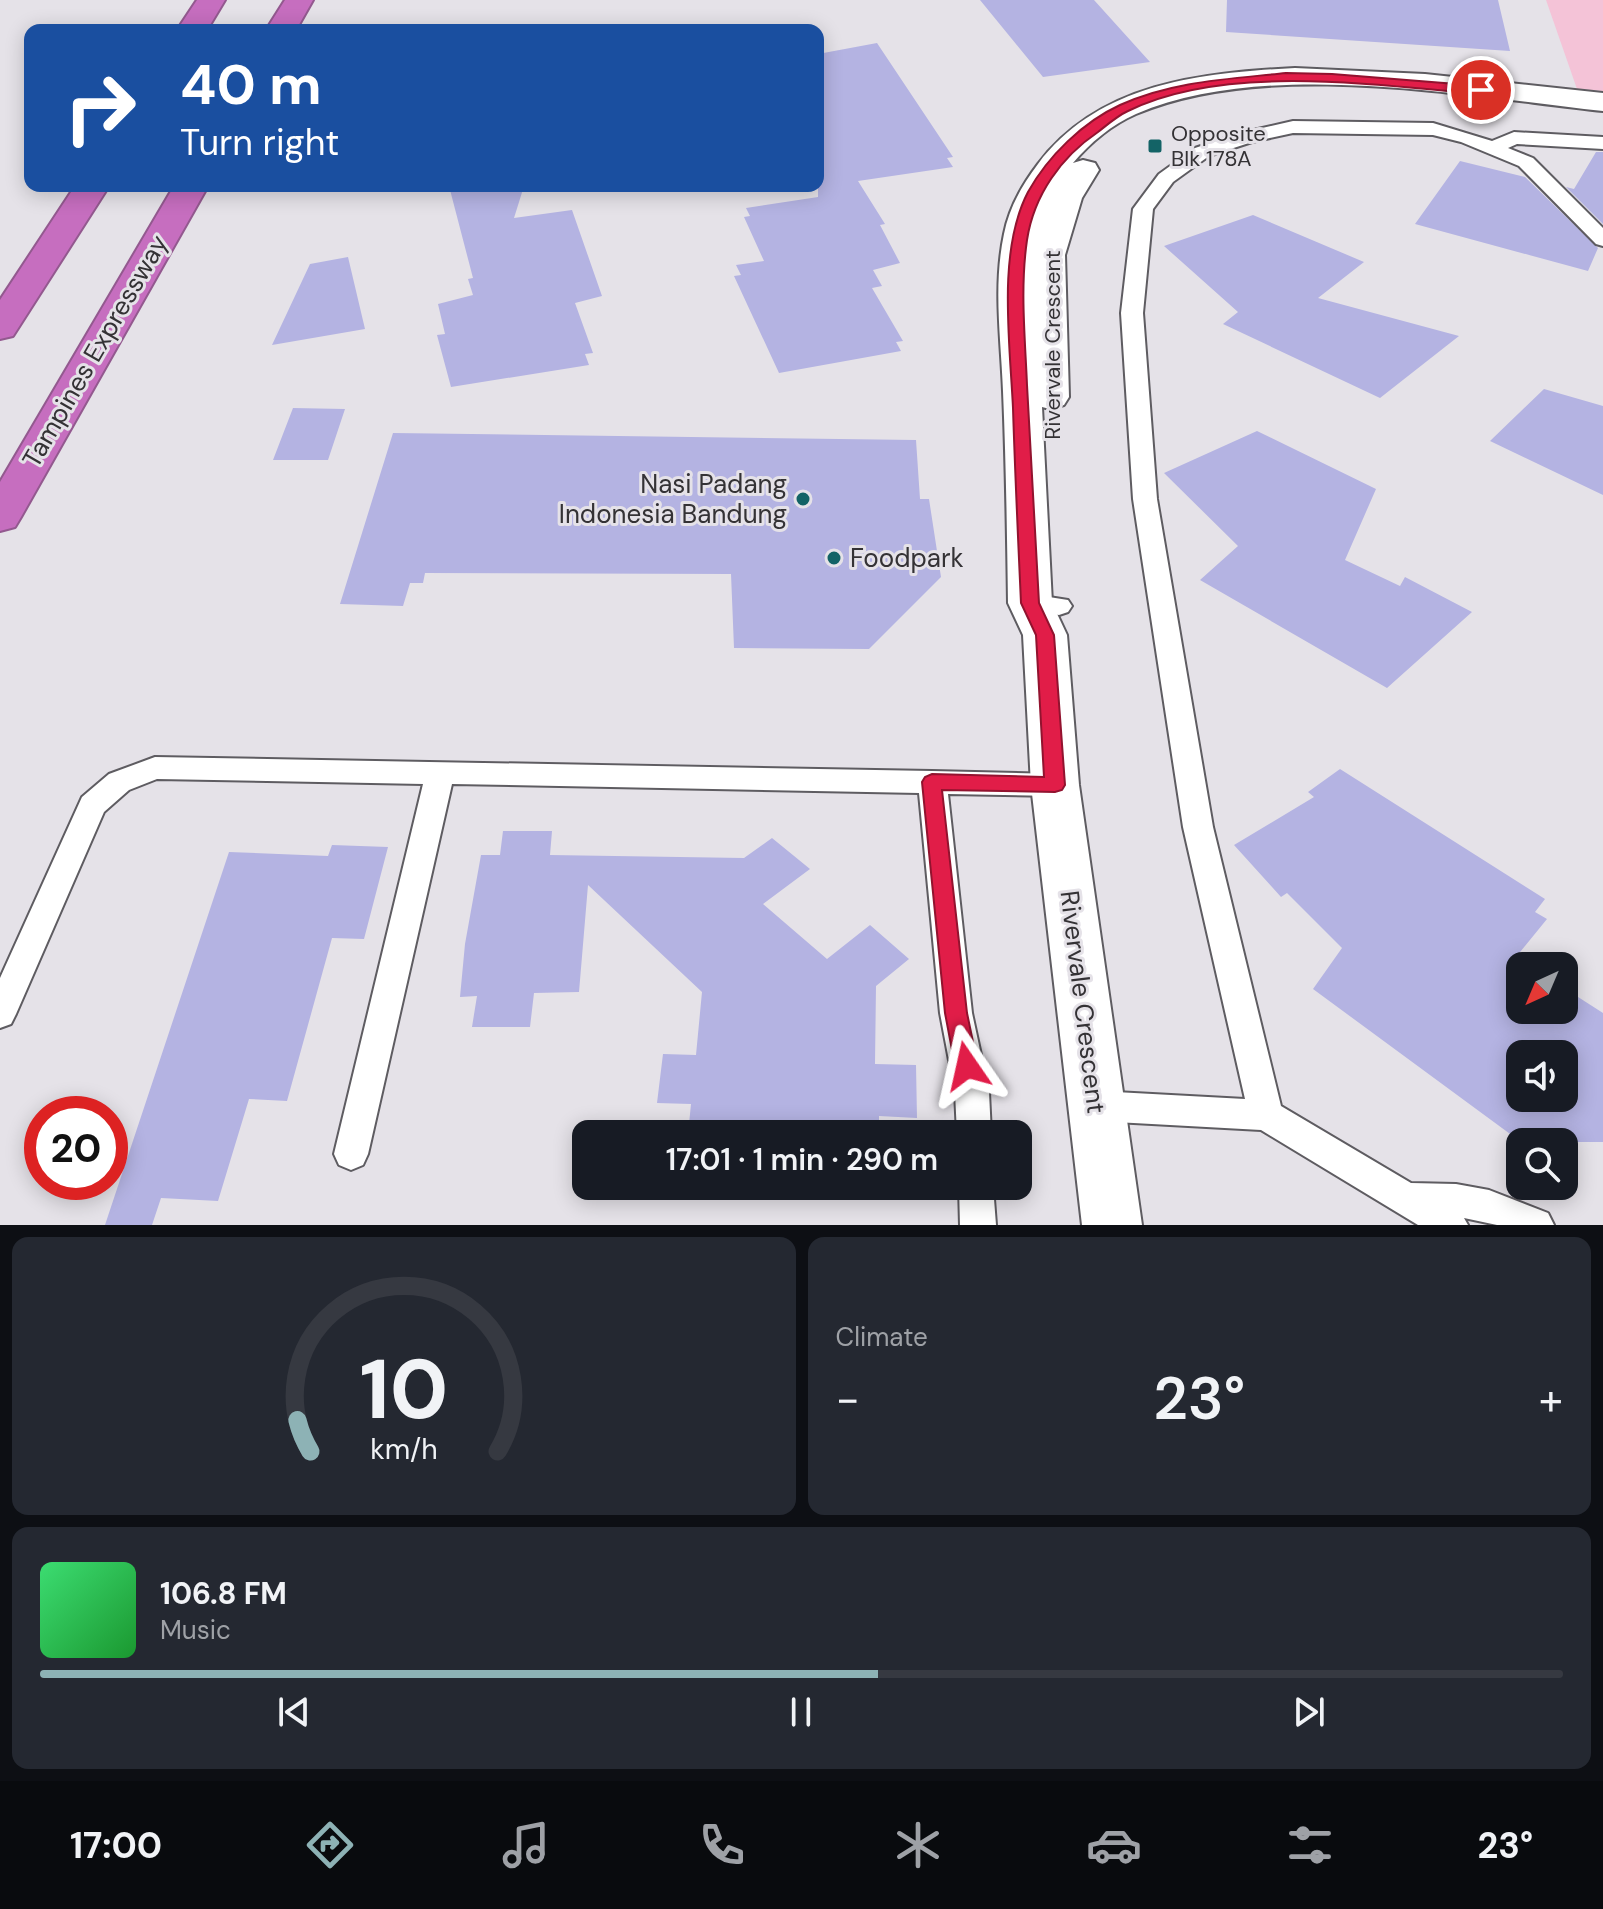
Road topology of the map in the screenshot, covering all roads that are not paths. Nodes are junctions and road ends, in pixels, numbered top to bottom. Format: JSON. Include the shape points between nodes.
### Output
{"nodes":[{"id":1,"x":211,"y":0,"type":"edge"},
{"id":2,"x":299,"y":0,"type":"edge"},
{"id":3,"x":196,"y":24,"type":"edge"},
{"id":4,"x":285,"y":24,"type":"edge"},
{"id":5,"x":1603,"y":102,"type":"edge"},
{"id":6,"x":1603,"y":115,"type":"edge"},
{"id":7,"x":1603,"y":143,"type":"edge"},
{"id":8,"x":1494,"y":147,"type":"junction"},
{"id":9,"x":88,"y":192,"type":"edge"},
{"id":10,"x":188,"y":192,"type":"edge"},
{"id":11,"x":1603,"y":240,"type":"edge"},
{"id":12,"x":0,"y":328,"type":"edge"},
{"id":13,"x":1036,"y":390,"type":"junction"},
{"id":14,"x":0,"y":517,"type":"edge"},
{"id":15,"x":440,"y":773,"type":"junction"},
{"id":16,"x":932,"y":782,"type":"junction"},
{"id":17,"x":1055,"y":785,"type":"junction"},
{"id":18,"x":0,"y":1014,"type":"edge"},
{"id":19,"x":1097,"y":1106,"type":"junction"},
{"id":20,"x":1266,"y":1115,"type":"junction"},
{"id":21,"x":973,"y":1120,"type":"edge"},
{"id":22,"x":351,"y":1154,"type":"dead end"},
{"id":23,"x":1406,"y":1199,"type":"junction"},
{"id":24,"x":977,"y":1200,"type":"edge"},
{"id":25,"x":978,"y":1225,"type":"edge"},
{"id":26,"x":1112,"y":1225,"type":"edge"},
{"id":27,"x":1450,"y":1225,"type":"edge"},
{"id":28,"x":1536,"y":1225,"type":"edge"}],
"edges":[{"from":1,"to":3,"type":"highway"},
{"from":2,"to":4,"type":"highway"},
{"from":5,"to":13,"type":"street","name":"Rivervale Crescent","via":[[1286,77],[1201,85],[1122,109],[1058,159],[1035,193],[1020,238],[1017,283]]},
{"from":6,"to":13,"type":"street","name":"Rivervale Crescent","via":[[1316,92],[1189,105],[1120,135],[1086,164],[1065,198],[1048,255]]},
{"from":7,"to":8,"type":"lane","via":[[1514,138]]},
{"from":8,"to":11,"type":"lane","via":[[1526,162]]},
{"from":8,"to":20,"type":"lane","via":[[1433,129],[1293,127],[1202,152],[1166,178],[1143,209],[1132,313],[1145,499],[1198,827]]},
{"from":9,"to":12,"type":"highway"},
{"from":10,"to":14,"type":"highway","name":"Tampines Expressway"},
{"from":13,"to":17,"type":"street","name":"Rivervale Crescent"},
{"from":15,"to":16,"type":"lane"},
{"from":15,"to":18,"type":"lane","via":[[155,768],[119,782],[92,805]]},
{"from":15,"to":22,"type":"lane"},
{"from":16,"to":17,"type":"lane"},
{"from":16,"to":21,"type":"lane","via":[[956,1013]]},
{"from":17,"to":19,"type":"street","name":"Rivervale Crescent"},
{"from":19,"to":20,"type":"lane"},
{"from":19,"to":26,"type":"street","name":"Rivervale Crescent"},
{"from":20,"to":23,"type":"lane"},
{"from":23,"to":27,"type":"lane"},
{"from":23,"to":28,"type":"lane","via":[[1490,1204]]},
{"from":24,"to":25,"type":"lane"}]}
